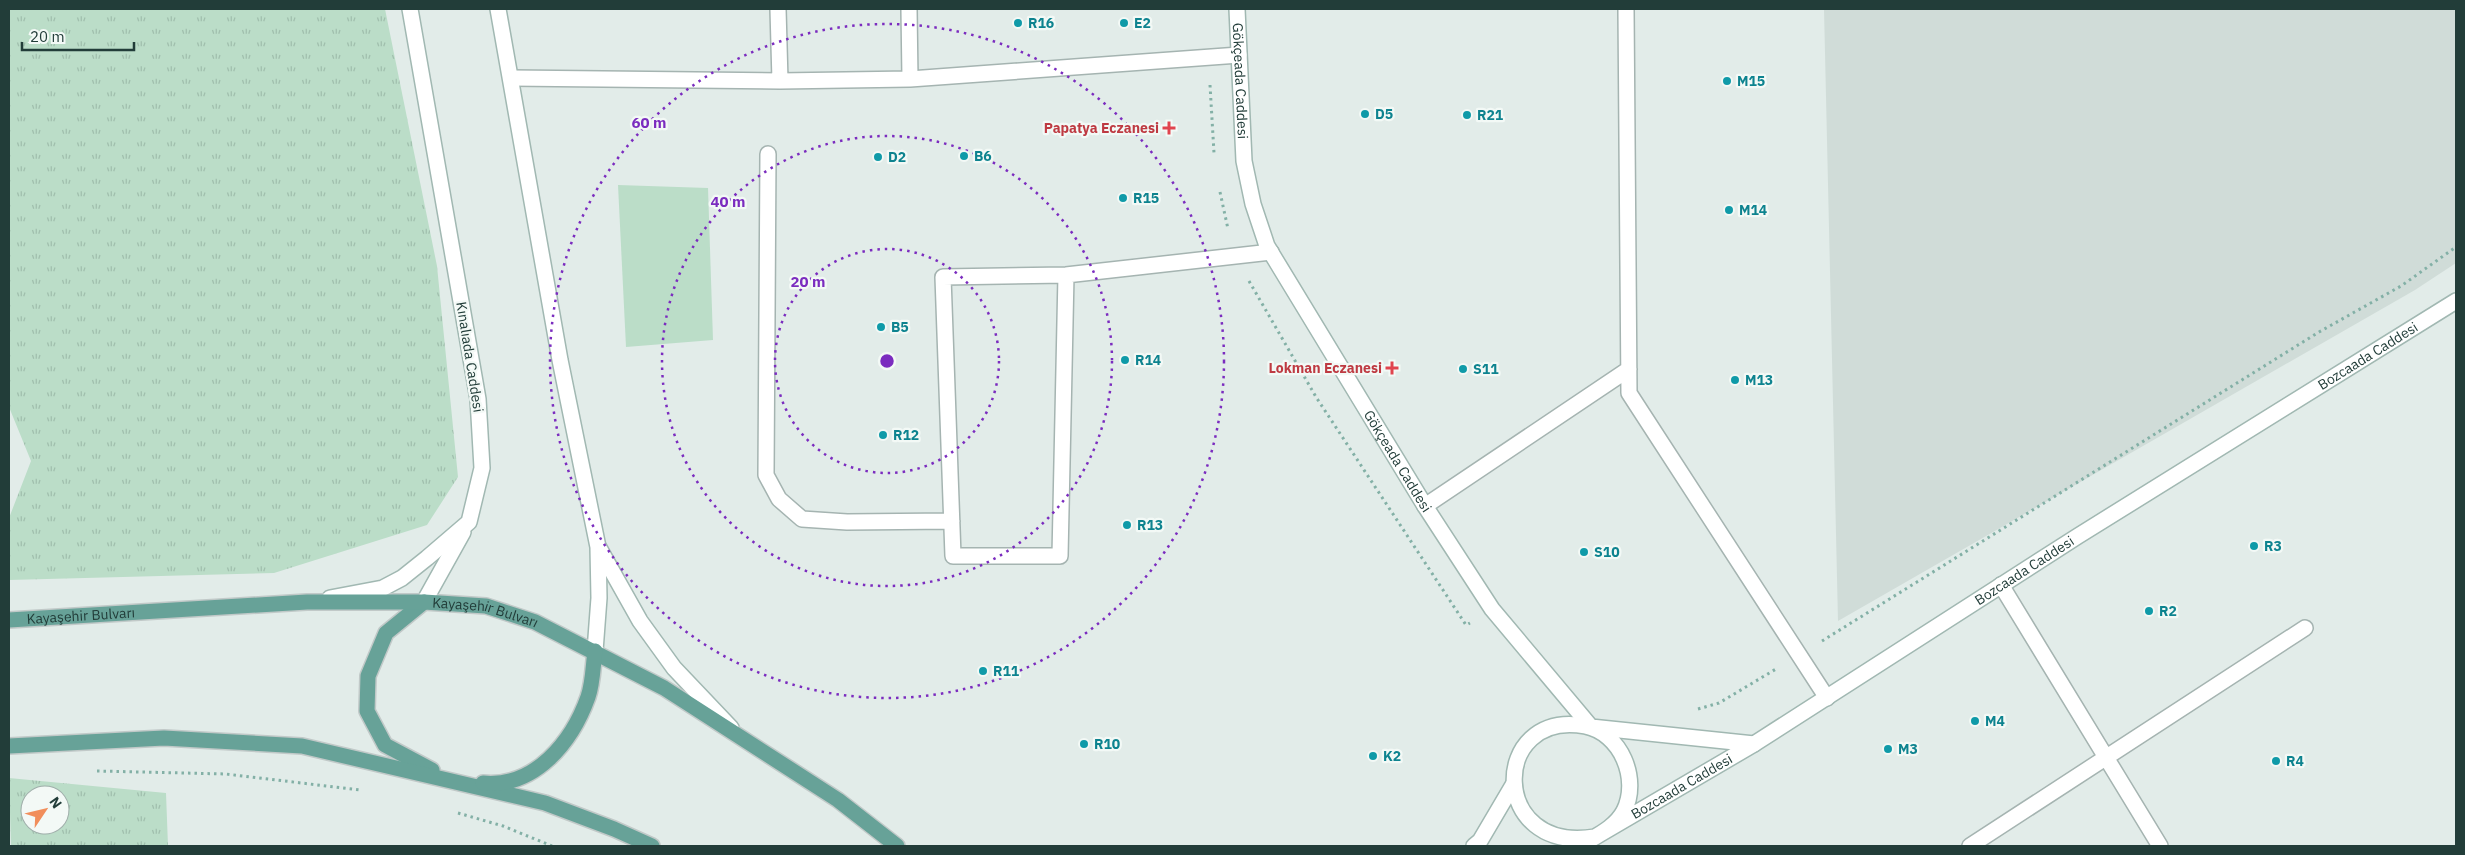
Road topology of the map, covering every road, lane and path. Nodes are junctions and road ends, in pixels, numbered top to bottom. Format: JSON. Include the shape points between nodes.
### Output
{"nodes":[{"id":1,"x":410,"y":9,"type":"edge"},
{"id":2,"x":498,"y":9,"type":"edge"},
{"id":3,"x":778,"y":9,"type":"edge"},
{"id":4,"x":909,"y":9,"type":"edge"},
{"id":5,"x":1237,"y":9,"type":"edge"},
{"id":6,"x":1626,"y":9,"type":"edge"},
{"id":7,"x":1239,"y":55,"type":"junction"},
{"id":8,"x":511,"y":78,"type":"junction"},
{"id":9,"x":910,"y":79,"type":"junction"},
{"id":10,"x":780,"y":81,"type":"junction"},
{"id":11,"x":768,"y":154,"type":"dead end"},
{"id":12,"x":2456,"y":247,"type":"edge"},
{"id":13,"x":1271,"y":252,"type":"junction"},
{"id":14,"x":1066,"y":275,"type":"junction"},
{"id":15,"x":2456,"y":301,"type":"edge"},
{"id":16,"x":1629,"y":369,"type":"junction"},
{"id":17,"x":1425,"y":506,"type":"junction"},
{"id":18,"x":952,"y":521,"type":"junction"},
{"id":19,"x":469,"y":522,"type":"junction"},
{"id":20,"x":598,"y":546,"type":"junction"},
{"id":21,"x":2001,"y":585,"type":"junction"},
{"id":22,"x":307,"y":602,"type":"junction"},
{"id":23,"x":424,"y":602,"type":"junction"},
{"id":24,"x":9,"y":620,"type":"edge"},
{"id":25,"x":2305,"y":628,"type":"dead end"},
{"id":26,"x":595,"y":651,"type":"junction"},
{"id":27,"x":1799,"y":656,"type":"junction"},
{"id":28,"x":1827,"y":698,"type":"junction"},
{"id":29,"x":1695,"y":710,"type":"dead end"},
{"id":30,"x":1591,"y":728,"type":"junction"},
{"id":31,"x":741,"y":739,"type":"junction"},
{"id":32,"x":1754,"y":744,"type":"junction"},
{"id":33,"x":9,"y":746,"type":"edge"},
{"id":34,"x":2107,"y":758,"type":"junction"},
{"id":35,"x":91,"y":771,"type":"dead end"},
{"id":36,"x":449,"y":779,"type":"junction"},
{"id":37,"x":1513,"y":785,"type":"junction"},
{"id":38,"x":367,"y":791,"type":"dead end"},
{"id":39,"x":456,"y":813,"type":"dead end"},
{"id":40,"x":1597,"y":842,"type":"edge"},
{"id":41,"x":552,"y":846,"type":"edge"},
{"id":42,"x":652,"y":846,"type":"edge"},
{"id":43,"x":897,"y":846,"type":"edge"},
{"id":44,"x":1474,"y":846,"type":"edge"},
{"id":45,"x":1580,"y":846,"type":"edge"},
{"id":46,"x":1970,"y":846,"type":"edge"},
{"id":47,"x":2160,"y":846,"type":"edge"}],
"edges":[{"from":1,"to":19,"type":"street","name":"Kınalıada Caddesi","via":[[478,399],[482,468]]},
{"from":2,"to":8,"type":"street"},
{"from":3,"to":10,"type":"street"},
{"from":4,"to":9,"type":"street"},
{"from":5,"to":7,"type":"street","name":"Gökçeada Caddesi"},
{"from":6,"to":16,"type":"street"},
{"from":7,"to":9,"type":"street"},
{"from":7,"to":13,"type":"street","name":"Gökçeada Caddesi","via":[[1244,161],[1253,204]]},
{"from":8,"to":10,"type":"street"},
{"from":8,"to":20,"type":"street","via":[[560,360]]},
{"from":9,"to":10,"type":"street"},
{"from":11,"to":18,"type":"street","via":[[766,475],[779,499],[802,519]]},
{"from":12,"to":27,"type":"path","via":[[2401,286],[2319,332]]},
{"from":13,"to":14,"type":"street"},
{"from":13,"to":17,"type":"street","name":"Gökçeada Caddesi"},
{"from":14,"to":18,"type":"street","via":[[943,277]]},
{"from":14,"to":18,"type":"street","via":[[1060,556],[953,556]]},
{"from":15,"to":21,"type":"street","name":"Bozcaada Caddesi"},
{"from":16,"to":17,"type":"street"},
{"from":16,"to":27,"type":"street","via":[[1629,393]]},
{"from":17,"to":30,"type":"street","name":"Gökçeada Caddesi","via":[[1492,609]]},
{"from":19,"to":22,"type":"street","via":[[421,563],[383,588]]},
{"from":19,"to":23,"type":"street","name":"Kınalıada Caddesi"},
{"from":20,"to":26,"type":"street"},
{"from":20,"to":31,"type":"street","via":[[640,621],[674,668]]},
{"from":21,"to":28,"type":"street","name":"Bozcaada Caddesi"},
{"from":21,"to":34,"type":"street"},
{"from":22,"to":23,"type":"main road","name":"Kayaşehir Bulvarı"},
{"from":22,"to":24,"type":"main road","name":"Kayaşehir Bulvarı"},
{"from":23,"to":26,"type":"main road","name":"Kayaşehir Bulvarı","via":[[486,606],[535,622]]},
{"from":23,"to":36,"type":"main road","via":[[386,633],[368,676],[367,711],[385,745]]},
{"from":25,"to":34,"type":"street"},
{"from":26,"to":31,"type":"main road","name":"Kayaşehir Bulvarı","via":[[664,688]]},
{"from":26,"to":36,"type":"main road","via":[[588,696],[559,750],[538,769],[498,784]]},
{"from":27,"to":28,"type":"street"},
{"from":27,"to":29,"type":"path","via":[[1719,703]]},
{"from":28,"to":32,"type":"street","name":"Bozcaada Caddesi"},
{"from":30,"to":32,"type":"street"},
{"from":30,"to":37,"type":"street","via":[[1572,724],[1554,727],[1537,736],[1524,749],[1515,766]]},
{"from":30,"to":40,"type":"street","via":[[1608,738],[1621,753],[1629,771],[1630,791],[1624,810]]},
{"from":31,"to":43,"type":"main road","name":"Kayaşehir Bulvarı","via":[[838,800]]},
{"from":32,"to":40,"type":"street","name":"Bozcaada Caddesi"},
{"from":33,"to":36,"type":"main road","via":[[164,738],[302,746]]},
{"from":34,"to":46,"type":"street"},
{"from":34,"to":47,"type":"street"},
{"from":35,"to":38,"type":"path","via":[[226,774]]},
{"from":36,"to":42,"type":"main road","via":[[545,804]]},
{"from":37,"to":40,"type":"street","via":[[1516,803],[1526,820],[1540,833],[1558,840]]},
{"from":37,"to":44,"type":"street"},
{"from":39,"to":41,"type":"path","via":[[503,826]]},
{"from":40,"to":45,"type":"street"}]}
